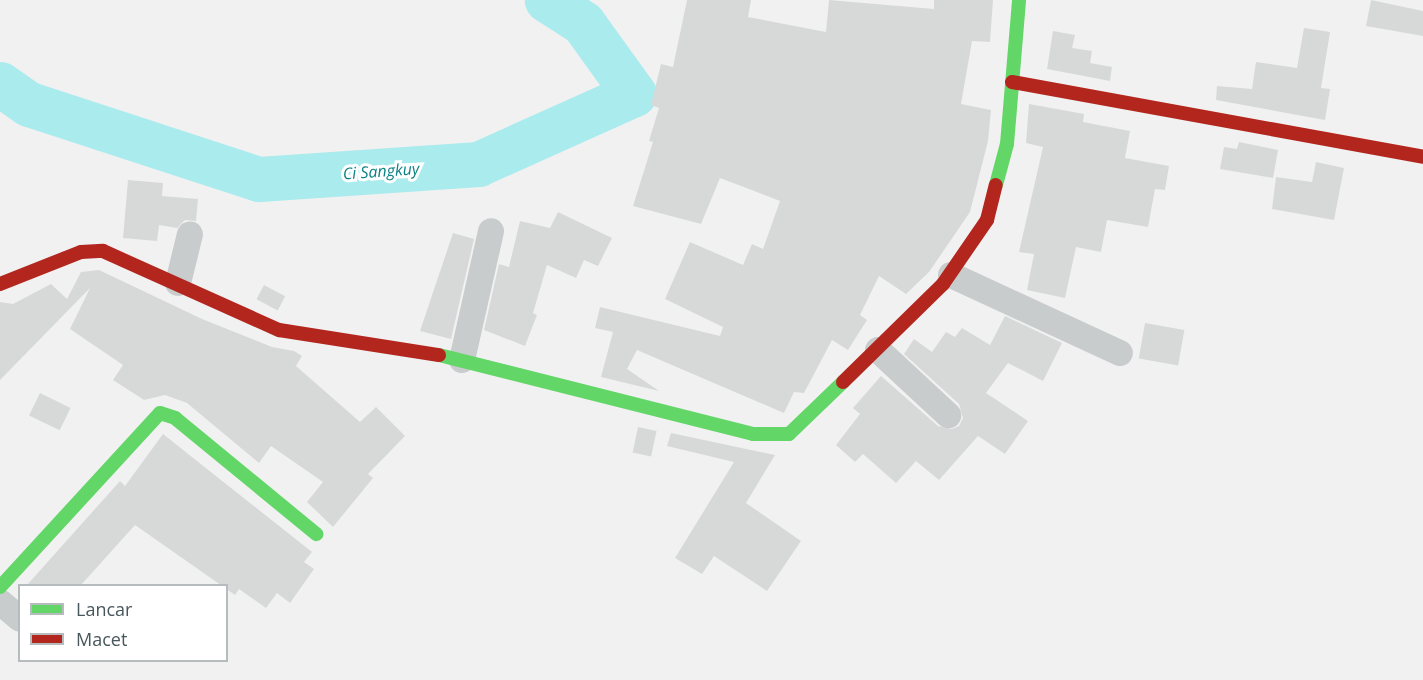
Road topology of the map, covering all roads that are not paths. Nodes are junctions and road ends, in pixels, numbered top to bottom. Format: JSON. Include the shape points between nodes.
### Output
{"nodes":[{"id":1,"x":1019,"y":0,"type":"edge"},
{"id":2,"x":1012,"y":82,"type":"junction"},
{"id":3,"x":1423,"y":157,"type":"edge"},
{"id":4,"x":491,"y":231,"type":"dead end"},
{"id":5,"x":190,"y":234,"type":"dead end"},
{"id":6,"x":951,"y":274,"type":"junction"},
{"id":7,"x":178,"y":283,"type":"junction"},
{"id":8,"x":0,"y":285,"type":"edge"},
{"id":9,"x":878,"y":350,"type":"junction"},
{"id":10,"x":1120,"y":353,"type":"dead end"},
{"id":11,"x":462,"y":360,"type":"junction"},
{"id":12,"x":948,"y":415,"type":"dead end"},
{"id":13,"x":316,"y":534,"type":"dead end"},
{"id":14,"x":0,"y":587,"type":"edge"},
{"id":15,"x":0,"y":602,"type":"edge"},
{"id":16,"x":18,"y":618,"type":"edge"}],
"edges":[{"from":1,"to":2,"type":"street"},
{"from":2,"to":3,"type":"street"},
{"from":2,"to":6,"type":"street","via":[[1007,144],[995,197],[976,240]]},
{"from":4,"to":11,"type":"street"},
{"from":5,"to":7,"type":"street"},
{"from":6,"to":9,"type":"street"},
{"from":6,"to":10,"type":"street"},
{"from":7,"to":8,"type":"street","via":[[92,249]]},
{"from":7,"to":11,"type":"street","via":[[279,330]]},
{"from":9,"to":11,"type":"street","via":[[803,425],[789,434],[773,436]]},
{"from":9,"to":12,"type":"street"},
{"from":13,"to":14,"type":"street","via":[[175,418],[160,413],[154,415]]},
{"from":15,"to":16,"type":"street"}]}
